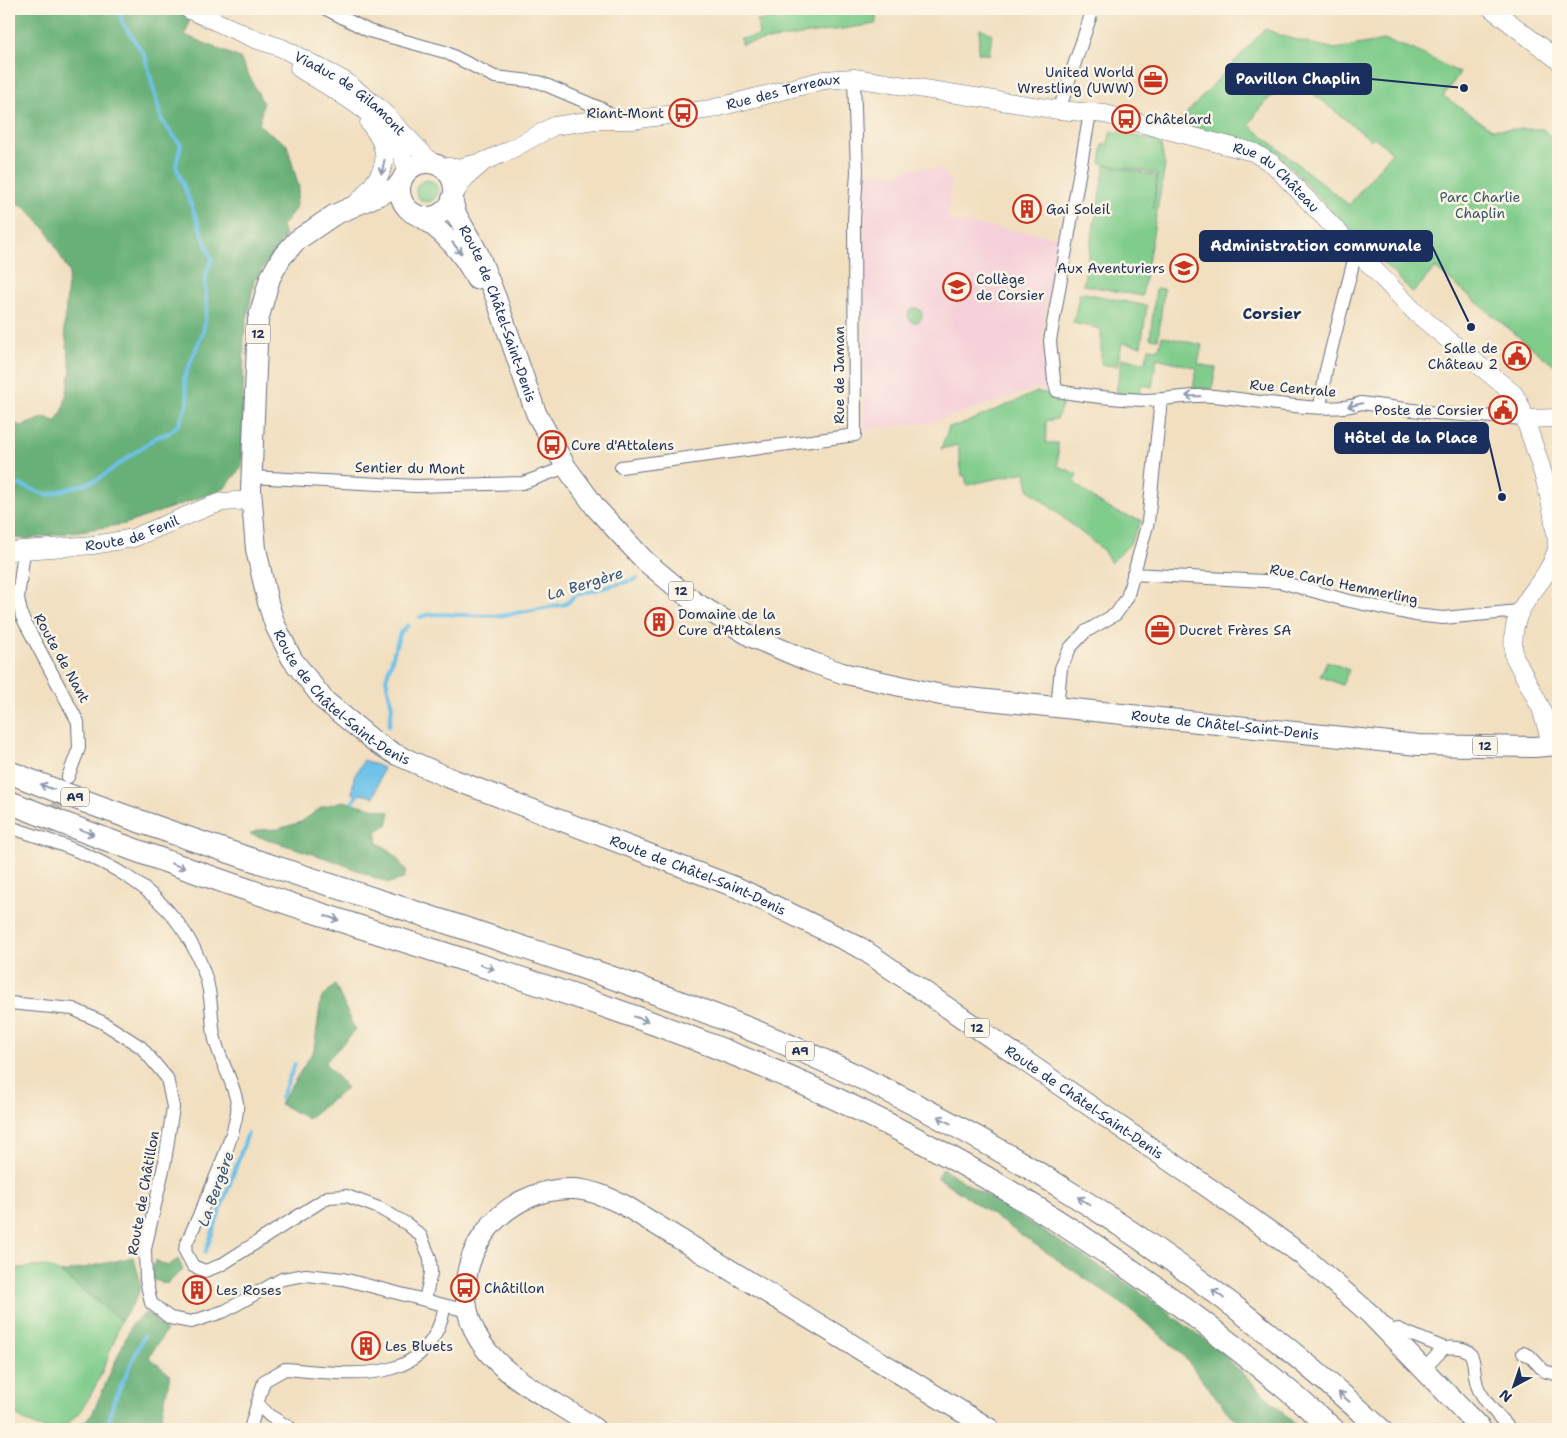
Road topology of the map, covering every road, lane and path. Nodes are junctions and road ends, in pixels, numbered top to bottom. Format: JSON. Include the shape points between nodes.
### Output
{"nodes":[{"id":1,"x":188,"y":9,"type":"edge"},
{"id":2,"x":326,"y":9,"type":"edge"},
{"id":3,"x":1093,"y":9,"type":"edge"},
{"id":4,"x":1492,"y":9,"type":"edge"},
{"id":5,"x":1558,"y":60,"type":"edge"},
{"id":6,"x":854,"y":78,"type":"junction"},
{"id":7,"x":342,"y":91,"type":"junction"},
{"id":8,"x":1059,"y":110,"type":"junction"},
{"id":9,"x":1090,"y":113,"type":"junction"},
{"id":10,"x":612,"y":120,"type":"junction"},
{"id":11,"x":483,"y":162,"type":"junction"},
{"id":12,"x":436,"y":166,"type":"junction"},
{"id":13,"x":404,"y":177,"type":"junction"},
{"id":14,"x":453,"y":197,"type":"junction"},
{"id":15,"x":352,"y":207,"type":"junction"},
{"id":16,"x":416,"y":215,"type":"junction"},
{"id":17,"x":1356,"y":252,"type":"junction"},
{"id":18,"x":1161,"y":400,"type":"junction"},
{"id":19,"x":1320,"y":407,"type":"junction"},
{"id":20,"x":1558,"y":418,"type":"edge"},
{"id":21,"x":1525,"y":419,"type":"junction"},
{"id":22,"x":544,"y":429,"type":"junction"},
{"id":23,"x":621,"y":467,"type":"dead end"},
{"id":24,"x":566,"y":468,"type":"junction"},
{"id":25,"x":251,"y":477,"type":"junction"},
{"id":26,"x":251,"y":500,"type":"junction"},
{"id":27,"x":1558,"y":550,"type":"edge"},
{"id":28,"x":16,"y":551,"type":"edge"},
{"id":29,"x":1133,"y":574,"type":"junction"},
{"id":30,"x":1519,"y":611,"type":"junction"},
{"id":31,"x":1057,"y":707,"type":"junction"},
{"id":32,"x":1555,"y":746,"type":"edge"},
{"id":33,"x":9,"y":772,"type":"edge"},
{"id":34,"x":68,"y":778,"type":"tunnel mouth"},
{"id":35,"x":9,"y":802,"type":"edge"},
{"id":36,"x":9,"y":827,"type":"edge"},
{"id":37,"x":9,"y":1003,"type":"edge"},
{"id":38,"x":425,"y":1300,"type":"junction"},
{"id":39,"x":445,"y":1306,"type":"junction"},
{"id":40,"x":467,"y":1311,"type":"junction"},
{"id":41,"x":1388,"y":1332,"type":"junction"},
{"id":42,"x":1444,"y":1348,"type":"junction"},
{"id":43,"x":1523,"y":1353,"type":"dead end"},
{"id":44,"x":1424,"y":1369,"type":"junction"},
{"id":45,"x":1558,"y":1376,"type":"edge"},
{"id":46,"x":257,"y":1404,"type":"junction"},
{"id":47,"x":250,"y":1429,"type":"edge"},
{"id":48,"x":292,"y":1429,"type":"edge"},
{"id":49,"x":595,"y":1429,"type":"edge"},
{"id":50,"x":990,"y":1429,"type":"edge"},
{"id":51,"x":1332,"y":1429,"type":"edge"},
{"id":52,"x":1380,"y":1429,"type":"edge"},
{"id":53,"x":1481,"y":1429,"type":"edge"},
{"id":54,"x":1510,"y":1429,"type":"edge"}],
"edges":[{"from":1,"to":7,"type":"street","name":"Viaduc de Gilamont","via":[[282,48]]},
{"from":2,"to":10,"type":"street","via":[[369,31],[444,52],[495,77],[540,82],[602,109]]},
{"from":3,"to":8,"type":"street"},
{"from":4,"to":5,"type":"street"},
{"from":6,"to":8,"type":"street","name":"Rue des Terreaux"},
{"from":6,"to":10,"type":"street","name":"Rue des Terreaux","via":[[824,80],[711,109]]},
{"from":6,"to":23,"type":"street","name":"Rue de Jaman","via":[[857,172],[854,218],[855,435]]},
{"from":7,"to":12,"type":"street","name":"Viaduc de Gilamont","via":[[379,108]]},
{"from":7,"to":13,"type":"street","name":"Viaduc de Gilamont","via":[[392,136],[402,155]]},
{"from":7,"to":15,"type":"street","one_way":true,"via":[[376,132],[384,155],[380,178]]},
{"from":8,"to":9,"type":"street","name":"Rue des Terreaux"},
{"from":9,"to":17,"type":"street","name":"Rue du Château","via":[[1112,115],[1254,152],[1280,171]]},
{"from":9,"to":18,"type":"street","name":"Rue Centrale","via":[[1050,341],[1054,380],[1057,391]]},
{"from":10,"to":11,"type":"street","name":"Rue des Terreaux","via":[[551,127]]},
{"from":11,"to":12,"type":"street","name":"Rue des Terreaux","via":[[458,168]]},
{"from":11,"to":14,"type":"street","name":"Rue des Terreaux","via":[[464,178]]},
{"from":12,"to":13,"type":"main road","number":"12","via":[[421,164]]},
{"from":12,"to":14,"type":"main road","number":"12","via":[[451,178]]},
{"from":13,"to":15,"type":"main road","name":"Route de Châtel-Saint-Denis","number":"12","via":[[394,188]]},
{"from":13,"to":16,"type":"main road","number":"12","via":[[402,200]]},
{"from":14,"to":16,"type":"main road","number":"12","via":[[440,214]]},
{"from":14,"to":22,"type":"main road","name":"Route de Châtel-Saint-Denis","number":"12","via":[[456,214],[478,253]]},
{"from":15,"to":16,"type":"main road","name":"Route de Châtel-Saint-Denis","number":"12","via":[[386,206]]},
{"from":15,"to":25,"type":"main road","name":"Route de Châtel-Saint-Denis","number":"12","via":[[313,227],[296,241],[270,278],[258,320]]},
{"from":16,"to":22,"type":"main road","name":"Route de Châtel-Saint-Denis","number":"12","one_way":true,"via":[[449,239],[470,266],[498,333],[514,390]]},
{"from":17,"to":19,"type":"street","via":[[1326,370]]},
{"from":17,"to":21,"type":"street","name":"Rue du Château","via":[[1416,313],[1514,394]]},
{"from":19,"to":18,"type":"street","name":"Rue Centrale","one_way":true,"via":[[1214,396]]},
{"from":18,"to":29,"type":"street","via":[[1148,522]]},
{"from":21,"to":19,"type":"street","name":"Rue Centrale","one_way":true,"via":[[1435,413],[1361,403],[1351,407]]},
{"from":20,"to":21,"type":"street"},
{"from":21,"to":27,"type":"street","name":"Rue du Château","via":[[1551,498]]},
{"from":22,"to":24,"type":"main road","name":"Route de Châtel-Saint-Denis","number":"12"},
{"from":24,"to":25,"type":"street","name":"Sentier du Mont","via":[[523,484],[416,486]]},
{"from":24,"to":31,"type":"main road","name":"Route de Châtel-Saint-Denis","number":"12","via":[[596,508],[650,566],[693,601],[752,637],[811,662],[873,681],[941,695]]},
{"from":25,"to":26,"type":"main road","name":"Route de Châtel-Saint-Denis","number":"12"},
{"from":26,"to":28,"type":"street","name":"Route de Fenil","via":[[210,506],[133,538],[94,545]]},
{"from":26,"to":41,"type":"main road","name":"Route de Châtel-Saint-Denis","number":"12","via":[[262,578],[284,643],[306,679],[324,700],[375,742],[447,777],[738,888],[860,948],[1302,1255]]},
{"from":27,"to":30,"type":"street"},
{"from":28,"to":34,"type":"street","name":"Route de Nant","via":[[22,617],[80,728],[79,748]]},
{"from":29,"to":30,"type":"street","name":"Rue Carlo Hemmerling","via":[[1281,582],[1415,616],[1443,618]]},
{"from":29,"to":31,"type":"street","via":[[1127,598],[1116,614],[1085,632],[1070,648],[1062,668]]},
{"from":30,"to":32,"type":"street","via":[[1514,629],[1514,656]]},
{"from":31,"to":32,"type":"main road","name":"Route de Châtel-Saint-Denis","number":"12","via":[[1418,745]]},
{"from":52,"to":33,"type":"highway","number":"A9","one_way":true,"via":[[1272,1335],[1142,1239],[1011,1156],[863,1079],[753,1031],[616,979],[178,834]]},
{"from":35,"to":51,"type":"highway","number":"A9","one_way":true,"via":[[197,873],[666,1028],[843,1102],[956,1160],[1086,1238],[1224,1338]]},
{"from":36,"to":38,"type":"street","via":[[46,835],[127,874],[171,914],[189,941],[207,979],[215,1040],[237,1104],[221,1164],[186,1244],[185,1251],[193,1266],[205,1271],[221,1266],[328,1197],[347,1196],[379,1208],[421,1236],[430,1258],[431,1273]]},
{"from":37,"to":38,"type":"street","name":"Route de Châtillon","via":[[73,1009],[95,1019],[141,1047],[167,1078],[173,1107],[146,1249],[146,1280],[152,1303],[170,1318],[191,1322],[225,1311],[282,1279],[306,1275],[343,1279]]},
{"from":38,"to":39,"type":"street","name":"Route de Châtillon"},
{"from":39,"to":40,"type":"street","name":"Route de Châtillon"},
{"from":39,"to":46,"type":"street","via":[[435,1338],[414,1359],[395,1368],[366,1372],[285,1369],[264,1380]]},
{"from":40,"to":49,"type":"main road","via":[[475,1332],[495,1360]]},
{"from":40,"to":50,"type":"main road","via":[[468,1267],[484,1233],[500,1214],[517,1202],[544,1192],[574,1189],[598,1192],[660,1226]]},
{"from":41,"to":42,"type":"street","via":[[1398,1329]]},
{"from":41,"to":44,"type":"main road","name":"Route de Châtel-Saint-Denis","number":"12"},
{"from":42,"to":44,"type":"street"},
{"from":42,"to":54,"type":"street","via":[[1459,1346],[1470,1353],[1477,1386]]},
{"from":43,"to":45,"type":"street","via":[[1544,1371]]},
{"from":44,"to":53,"type":"main road","name":"Route de Châtel-Saint-Denis","number":"12"},
{"from":46,"to":47,"type":"street"},
{"from":46,"to":48,"type":"street"}]}
